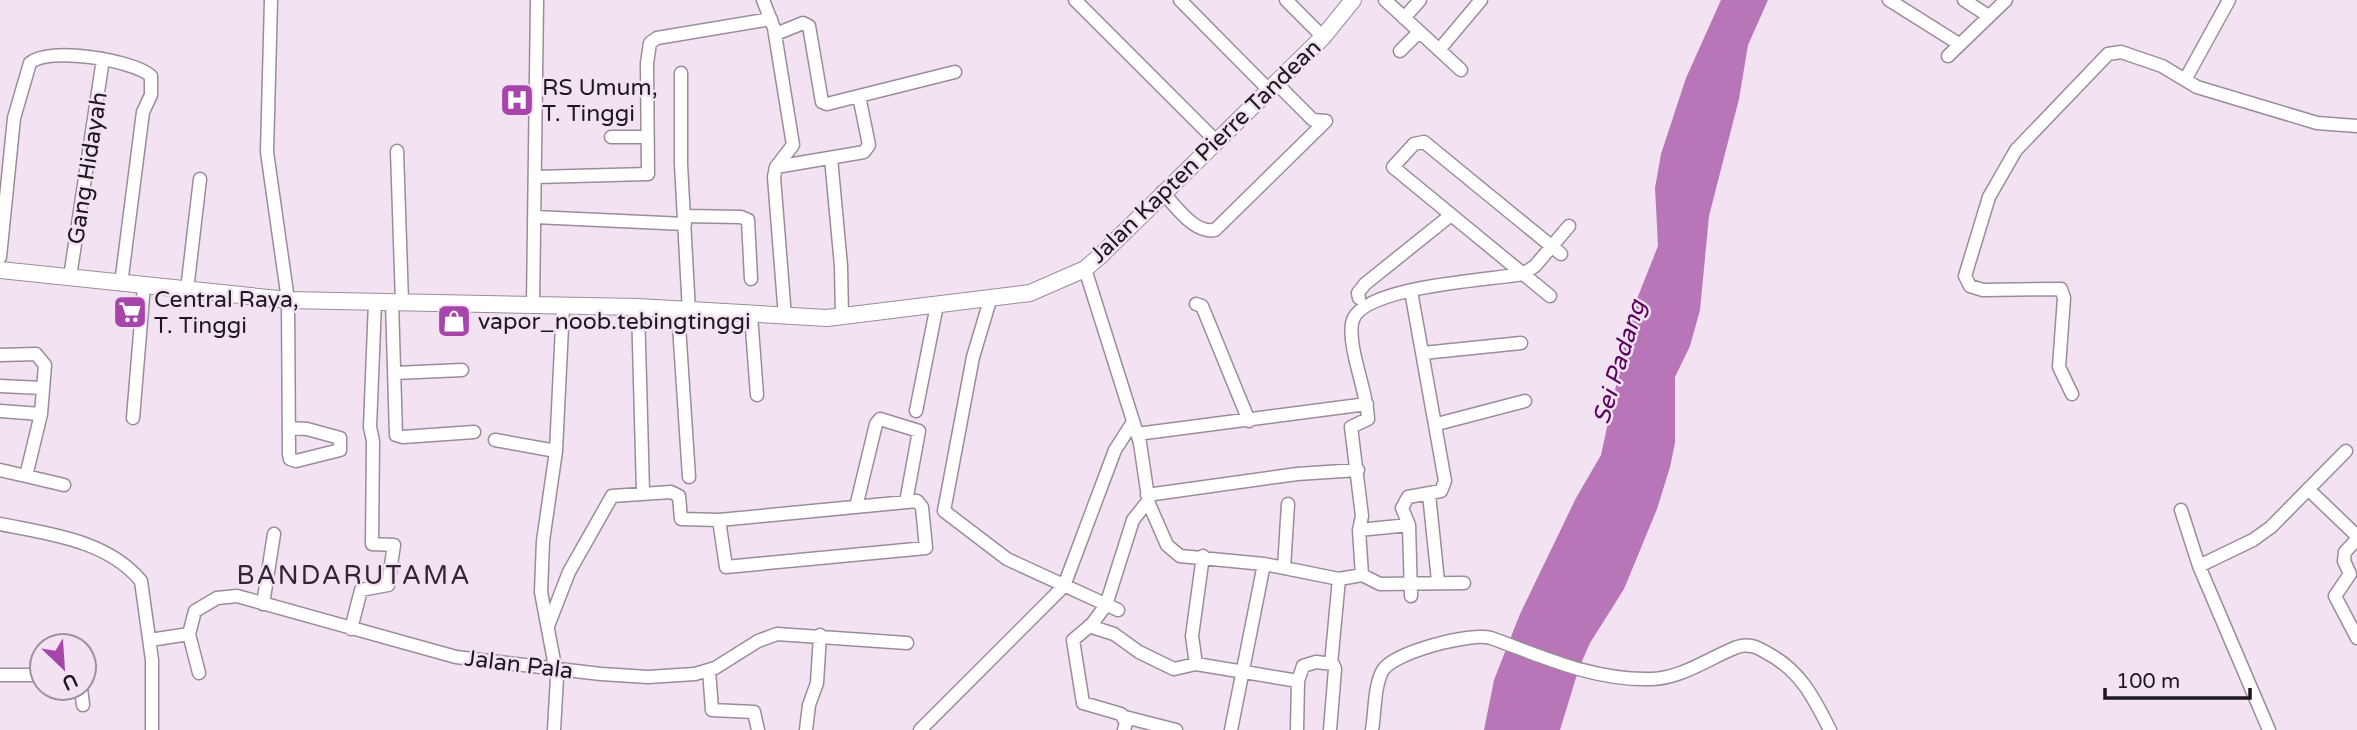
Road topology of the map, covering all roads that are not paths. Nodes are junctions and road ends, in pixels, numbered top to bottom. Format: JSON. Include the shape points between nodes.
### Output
{"nodes":[{"id":1,"x":271,"y":0,"type":"edge"},
{"id":2,"x":537,"y":0,"type":"edge"},
{"id":3,"x":763,"y":0,"type":"edge"},
{"id":4,"x":1075,"y":0,"type":"edge"},
{"id":5,"x":1180,"y":0,"type":"edge"},
{"id":6,"x":1286,"y":0,"type":"edge"},
{"id":7,"x":1353,"y":0,"type":"edge"},
{"id":8,"x":1385,"y":0,"type":"edge"},
{"id":9,"x":1420,"y":0,"type":"edge"},
{"id":10,"x":1481,"y":0,"type":"edge"},
{"id":11,"x":1889,"y":0,"type":"edge"},
{"id":12,"x":1964,"y":0,"type":"edge"},
{"id":13,"x":2006,"y":0,"type":"edge"},
{"id":14,"x":2223,"y":2,"type":"edge"},
{"id":15,"x":1987,"y":15,"type":"junction"},
{"id":16,"x":1404,"y":18,"type":"junction"},
{"id":17,"x":771,"y":19,"type":"junction"},
{"id":18,"x":1419,"y":32,"type":"junction"},
{"id":19,"x":776,"y":34,"type":"junction"},
{"id":20,"x":1323,"y":37,"type":"junction"},
{"id":21,"x":1959,"y":44,"type":"junction"},
{"id":22,"x":1439,"y":50,"type":"junction"},
{"id":23,"x":1400,"y":51,"type":"dead end"},
{"id":24,"x":1948,"y":56,"type":"dead end"},
{"id":25,"x":103,"y":59,"type":"junction"},
{"id":26,"x":1461,"y":70,"type":"dead end"},
{"id":27,"x":955,"y":72,"type":"dead end"},
{"id":28,"x":681,"y":73,"type":"dead end"},
{"id":29,"x":2185,"y":80,"type":"junction"},
{"id":30,"x":1272,"y":85,"type":"junction"},
{"id":31,"x":859,"y":96,"type":"junction"},
{"id":32,"x":0,"y":116,"type":"edge"},
{"id":33,"x":14,"y":118,"type":"junction"},
{"id":34,"x":2357,"y":126,"type":"edge"},
{"id":35,"x":647,"y":136,"type":"junction"},
{"id":36,"x":611,"y":137,"type":"dead end"},
{"id":37,"x":1215,"y":140,"type":"junction"},
{"id":38,"x":397,"y":151,"type":"dead end"},
{"id":39,"x":831,"y":158,"type":"junction"},
{"id":40,"x":776,"y":167,"type":"junction"},
{"id":41,"x":536,"y":177,"type":"junction"},
{"id":42,"x":200,"y":179,"type":"dead end"},
{"id":43,"x":1162,"y":192,"type":"junction"},
{"id":44,"x":1451,"y":215,"type":"junction"},
{"id":45,"x":535,"y":217,"type":"junction"},
{"id":46,"x":685,"y":220,"type":"junction"},
{"id":47,"x":1569,"y":226,"type":"dead end"},
{"id":48,"x":1556,"y":250,"type":"junction"},
{"id":49,"x":0,"y":257,"type":"edge"},
{"id":50,"x":1085,"y":269,"type":"junction"},
{"id":51,"x":0,"y":270,"type":"edge"},
{"id":52,"x":1523,"y":274,"type":"junction"},
{"id":53,"x":70,"y":277,"type":"junction"},
{"id":54,"x":751,"y":279,"type":"dead end"},
{"id":55,"x":121,"y":284,"type":"junction"},
{"id":56,"x":144,"y":285,"type":"junction"},
{"id":57,"x":187,"y":290,"type":"junction"},
{"id":58,"x":1411,"y":291,"type":"junction"},
{"id":59,"x":1550,"y":296,"type":"dead end"},
{"id":60,"x":991,"y":298,"type":"junction"},
{"id":61,"x":1359,"y":298,"type":"dead end"},
{"id":62,"x":288,"y":300,"type":"junction"},
{"id":63,"x":375,"y":302,"type":"junction"},
{"id":64,"x":397,"y":302,"type":"junction"},
{"id":65,"x":1196,"y":304,"type":"dead end"},
{"id":66,"x":533,"y":305,"type":"junction"},
{"id":67,"x":937,"y":305,"type":"junction"},
{"id":68,"x":563,"y":306,"type":"junction"},
{"id":69,"x":638,"y":307,"type":"junction"},
{"id":70,"x":683,"y":312,"type":"junction"},
{"id":71,"x":751,"y":315,"type":"junction"},
{"id":72,"x":785,"y":317,"type":"junction"},
{"id":73,"x":842,"y":317,"type":"junction"},
{"id":74,"x":1521,"y":343,"type":"dead end"},
{"id":75,"x":1423,"y":353,"type":"junction"},
{"id":76,"x":0,"y":355,"type":"edge"},
{"id":77,"x":463,"y":370,"type":"dead end"},
{"id":78,"x":395,"y":373,"type":"junction"},
{"id":79,"x":0,"y":386,"type":"edge"},
{"id":80,"x":42,"y":388,"type":"junction"},
{"id":81,"x":2072,"y":394,"type":"dead end"},
{"id":82,"x":757,"y":395,"type":"dead end"},
{"id":83,"x":1525,"y":401,"type":"dead end"},
{"id":84,"x":1367,"y":404,"type":"junction"},
{"id":85,"x":0,"y":411,"type":"edge"},
{"id":86,"x":916,"y":411,"type":"dead end"},
{"id":87,"x":41,"y":414,"type":"junction"},
{"id":88,"x":133,"y":418,"type":"dead end"},
{"id":89,"x":1249,"y":421,"type":"junction"},
{"id":90,"x":1437,"y":425,"type":"junction"},
{"id":91,"x":289,"y":428,"type":"junction"},
{"id":92,"x":1135,"y":428,"type":"junction"},
{"id":93,"x":474,"y":432,"type":"dead end"},
{"id":94,"x":495,"y":440,"type":"dead end"},
{"id":95,"x":556,"y":451,"type":"junction"},
{"id":96,"x":2346,"y":451,"type":"dead end"},
{"id":97,"x":0,"y":470,"type":"edge"},
{"id":98,"x":1359,"y":470,"type":"junction"},
{"id":99,"x":26,"y":476,"type":"junction"},
{"id":100,"x":689,"y":477,"type":"dead end"},
{"id":101,"x":64,"y":485,"type":"dead end"},
{"id":102,"x":2308,"y":489,"type":"junction"},
{"id":103,"x":643,"y":492,"type":"junction"},
{"id":104,"x":1429,"y":494,"type":"junction"},
{"id":105,"x":1148,"y":498,"type":"junction"},
{"id":106,"x":906,"y":502,"type":"junction"},
{"id":107,"x":1288,"y":504,"type":"dead end"},
{"id":108,"x":856,"y":507,"type":"junction"},
{"id":109,"x":2181,"y":510,"type":"dead end"},
{"id":110,"x":719,"y":520,"type":"junction"},
{"id":111,"x":0,"y":524,"type":"edge"},
{"id":112,"x":1409,"y":525,"type":"junction"},
{"id":113,"x":1359,"y":530,"type":"junction"},
{"id":114,"x":274,"y":534,"type":"dead end"},
{"id":115,"x":2357,"y":537,"type":"edge"},
{"id":116,"x":1203,"y":556,"type":"junction"},
{"id":117,"x":1264,"y":564,"type":"junction"},
{"id":118,"x":2199,"y":566,"type":"junction"},
{"id":119,"x":1284,"y":568,"type":"junction"},
{"id":120,"x":1362,"y":575,"type":"junction"},
{"id":121,"x":1339,"y":579,"type":"junction"},
{"id":122,"x":1438,"y":581,"type":"junction"},
{"id":123,"x":1411,"y":582,"type":"junction"},
{"id":124,"x":1464,"y":583,"type":"dead end"},
{"id":125,"x":1064,"y":586,"type":"junction"},
{"id":126,"x":1411,"y":596,"type":"dead end"},
{"id":127,"x":263,"y":604,"type":"junction"},
{"id":128,"x":1112,"y":608,"type":"junction"},
{"id":129,"x":548,"y":626,"type":"junction"},
{"id":130,"x":1090,"y":626,"type":"junction"},
{"id":131,"x":351,"y":629,"type":"junction"},
{"id":132,"x":188,"y":634,"type":"junction"},
{"id":133,"x":820,"y":635,"type":"junction"},
{"id":134,"x":2357,"y":638,"type":"edge"},
{"id":135,"x":150,"y":640,"type":"junction"},
{"id":136,"x":907,"y":643,"type":"dead end"},
{"id":137,"x":1196,"y":664,"type":"junction"},
{"id":138,"x":1331,"y":664,"type":"junction"},
{"id":139,"x":556,"y":669,"type":"junction"},
{"id":140,"x":709,"y":670,"type":"junction"},
{"id":141,"x":1241,"y":671,"type":"junction"},
{"id":142,"x":199,"y":673,"type":"dead end"},
{"id":143,"x":0,"y":675,"type":"edge"},
{"id":144,"x":28,"y":675,"type":"edge"},
{"id":145,"x":1298,"y":681,"type":"junction"},
{"id":146,"x":83,"y":702,"type":"edge"},
{"id":147,"x":83,"y":705,"type":"dead end"},
{"id":148,"x":1124,"y":724,"type":"edge"},
{"id":149,"x":152,"y":730,"type":"edge"},
{"id":150,"x":554,"y":730,"type":"edge"},
{"id":151,"x":758,"y":730,"type":"edge"},
{"id":152,"x":806,"y":730,"type":"edge"},
{"id":153,"x":920,"y":730,"type":"edge"},
{"id":154,"x":1176,"y":730,"type":"edge"},
{"id":155,"x":1231,"y":730,"type":"edge"},
{"id":156,"x":1297,"y":730,"type":"edge"},
{"id":157,"x":1330,"y":730,"type":"edge"},
{"id":158,"x":1372,"y":730,"type":"edge"},
{"id":159,"x":1830,"y":730,"type":"edge"},
{"id":160,"x":2269,"y":730,"type":"edge"}],
"edges":[{"from":1,"to":62,"type":"street","via":[[267,152]]},
{"from":2,"to":41,"type":"street"},
{"from":3,"to":17,"type":"street"},
{"from":4,"to":37,"type":"street"},
{"from":5,"to":30,"type":"street"},
{"from":6,"to":20,"type":"street"},
{"from":7,"to":20,"type":"main road","name":"Jalan Kapten Pierre Tandean"},
{"from":8,"to":16,"type":"street"},
{"from":9,"to":16,"type":"street"},
{"from":10,"to":22,"type":"street"},
{"from":11,"to":21,"type":"street"},
{"from":12,"to":15,"type":"street"},
{"from":13,"to":15,"type":"street"},
{"from":14,"to":29,"type":"street"},
{"from":15,"to":21,"type":"street"},
{"from":16,"to":18,"type":"street"},
{"from":17,"to":19,"type":"street"},
{"from":17,"to":35,"type":"street","via":[[657,38],[650,43]]},
{"from":18,"to":22,"type":"street"},
{"from":18,"to":23,"type":"street"},
{"from":19,"to":31,"type":"street","via":[[803,23],[809,26],[824,104]]},
{"from":19,"to":40,"type":"street","via":[[793,145]]},
{"from":20,"to":30,"type":"main road","name":"Jalan Kapten Pierre Tandean"},
{"from":21,"to":24,"type":"street"},
{"from":22,"to":26,"type":"street"},
{"from":25,"to":33,"type":"street","via":[[75,54],[33,59]]},
{"from":25,"to":53,"type":"street","name":"Gang Hidayah"},
{"from":25,"to":55,"type":"street","via":[[151,76]]},
{"from":27,"to":31,"type":"street"},
{"from":28,"to":46,"type":"street"},
{"from":29,"to":34,"type":"street","via":[[2317,123]]},
{"from":29,"to":81,"type":"street","via":[[2162,66],[2111,51],[2016,150],[1989,197],[1966,281],[1983,290],[2061,289],[2059,367]]},
{"from":30,"to":37,"type":"main road","name":"Jalan Kapten Pierre Tandean"},
{"from":30,"to":43,"type":"street","via":[[1313,120],[1326,121],[1226,221],[1206,232]]},
{"from":31,"to":39,"type":"street","via":[[869,148]]},
{"from":32,"to":33,"type":"street"},
{"from":33,"to":49,"type":"street"},
{"from":35,"to":36,"type":"street"},
{"from":35,"to":41,"type":"street","via":[[648,174]]},
{"from":37,"to":43,"type":"main road","name":"Jalan Kapten Pierre Tandean"},
{"from":38,"to":64,"type":"street"},
{"from":39,"to":40,"type":"street"},
{"from":39,"to":73,"type":"street"},
{"from":40,"to":72,"type":"street","via":[[774,195]]},
{"from":41,"to":45,"type":"street"},
{"from":42,"to":57,"type":"street"},
{"from":43,"to":50,"type":"main road","name":"Jalan Kapten Pierre Tandean"},
{"from":44,"to":48,"type":"street","via":[[1393,167],[1420,141]]},
{"from":44,"to":52,"type":"street"},
{"from":44,"to":61,"type":"street","via":[[1365,284],[1357,293]]},
{"from":45,"to":46,"type":"street"},
{"from":45,"to":66,"type":"street"},
{"from":46,"to":54,"type":"street","via":[[748,220]]},
{"from":46,"to":70,"type":"street"},
{"from":47,"to":48,"type":"street"},
{"from":48,"to":52,"type":"street"},
{"from":50,"to":60,"type":"main road","name":"Jalan Kapten Pierre Tandean","via":[[1043,289]]},
{"from":50,"to":92,"type":"street"},
{"from":51,"to":53,"type":"main road","name":"Jalan Kapten Pierre Tandean"},
{"from":52,"to":58,"type":"street"},
{"from":52,"to":59,"type":"street"},
{"from":53,"to":55,"type":"main road","name":"Jalan Kapten Pierre Tandean"},
{"from":55,"to":56,"type":"main road","name":"Jalan Kapten Pierre Tandean"},
{"from":56,"to":57,"type":"main road","name":"Jalan Kapten Pierre Tandean"},
{"from":56,"to":88,"type":"street"},
{"from":57,"to":62,"type":"main road","name":"Jalan Kapten Pierre Tandean"},
{"from":58,"to":75,"type":"street"},
{"from":58,"to":84,"type":"street","via":[[1364,306],[1353,319]]},
{"from":60,"to":67,"type":"main road","name":"Jalan Kapten Pierre Tandean"},
{"from":60,"to":125,"type":"street","via":[[973,357],[944,511],[993,551]]},
{"from":62,"to":63,"type":"main road","name":"Jalan Kapten Pierre Tandean"},
{"from":62,"to":91,"type":"street"},
{"from":63,"to":64,"type":"main road","name":"Jalan Kapten Pierre Tandean"},
{"from":63,"to":131,"type":"street","via":[[372,544],[394,545],[388,585],[361,590]]},
{"from":64,"to":66,"type":"main road","name":"Jalan Kapten Pierre Tandean"},
{"from":64,"to":78,"type":"street"},
{"from":65,"to":89,"type":"street","via":[[1202,306],[1217,336]]},
{"from":66,"to":68,"type":"main road","name":"Jalan Kapten Pierre Tandean"},
{"from":67,"to":73,"type":"main road","name":"Jalan Kapten Pierre Tandean"},
{"from":67,"to":86,"type":"street"},
{"from":68,"to":69,"type":"main road","name":"Jalan Kapten Pierre Tandean"},
{"from":68,"to":95,"type":"street"},
{"from":69,"to":70,"type":"main road","name":"Jalan Kapten Pierre Tandean"},
{"from":69,"to":103,"type":"street"},
{"from":70,"to":71,"type":"main road","name":"Jalan Kapten Pierre Tandean"},
{"from":70,"to":100,"type":"street"},
{"from":71,"to":72,"type":"main road","name":"Jalan Kapten Pierre Tandean"},
{"from":71,"to":82,"type":"street"},
{"from":72,"to":73,"type":"main road","name":"Jalan Kapten Pierre Tandean"},
{"from":74,"to":75,"type":"street"},
{"from":75,"to":90,"type":"street"},
{"from":76,"to":80,"type":"street","via":[[41,357],[45,365]]},
{"from":77,"to":78,"type":"street"},
{"from":78,"to":93,"type":"street","via":[[396,435]]},
{"from":79,"to":80,"type":"street"},
{"from":80,"to":87,"type":"street"},
{"from":83,"to":90,"type":"street"},
{"from":84,"to":89,"type":"street"},
{"from":84,"to":98,"type":"street","via":[[1367,421],[1351,426]]},
{"from":85,"to":87,"type":"street"},
{"from":87,"to":99,"type":"street"},
{"from":89,"to":92,"type":"street"},
{"from":90,"to":104,"type":"street","via":[[1446,481],[1441,491]]},
{"from":91,"to":91,"type":"street","via":[[292,461],[340,450],[340,438]]},
{"from":92,"to":105,"type":"street"},
{"from":92,"to":125,"type":"street","via":[[1115,450]]},
{"from":94,"to":95,"type":"street"},
{"from":95,"to":129,"type":"street","via":[[543,541],[541,592]]},
{"from":96,"to":102,"type":"street"},
{"from":97,"to":99,"type":"street"},
{"from":98,"to":105,"type":"street","via":[[1297,474]]},
{"from":98,"to":113,"type":"street"},
{"from":99,"to":101,"type":"street"},
{"from":102,"to":115,"type":"street"},
{"from":102,"to":118,"type":"street","via":[[2272,527]]},
{"from":103,"to":110,"type":"street","via":[[680,496],[681,519]]},
{"from":103,"to":129,"type":"street","via":[[637,497],[612,496],[608,500],[569,572]]},
{"from":104,"to":112,"type":"street","via":[[1404,500],[1402,508]]},
{"from":104,"to":122,"type":"street"},
{"from":105,"to":116,"type":"street","via":[[1167,545],[1180,556]]},
{"from":105,"to":128,"type":"street","via":[[1133,520]]},
{"from":106,"to":108,"type":"street"},
{"from":106,"to":108,"type":"street","via":[[919,432],[880,419]]},
{"from":106,"to":110,"type":"street","via":[[917,501],[922,507],[925,550],[726,567]]},
{"from":107,"to":119,"type":"street"},
{"from":108,"to":110,"type":"street"},
{"from":109,"to":118,"type":"street"},
{"from":111,"to":135,"type":"street","via":[[85,544],[133,572],[141,581]]},
{"from":112,"to":113,"type":"street"},
{"from":112,"to":123,"type":"street"},
{"from":113,"to":120,"type":"street"},
{"from":114,"to":127,"type":"street"},
{"from":115,"to":134,"type":"street","via":[[2345,552],[2350,573],[2335,596]]},
{"from":116,"to":117,"type":"street"},
{"from":116,"to":137,"type":"street","via":[[1192,636]]},
{"from":117,"to":119,"type":"street"},
{"from":117,"to":141,"type":"street"},
{"from":118,"to":160,"type":"street"},
{"from":119,"to":121,"type":"street"},
{"from":120,"to":121,"type":"street"},
{"from":120,"to":123,"type":"street","via":[[1380,584]]},
{"from":121,"to":138,"type":"street"},
{"from":122,"to":123,"type":"street"},
{"from":122,"to":124,"type":"street"},
{"from":123,"to":126,"type":"street"},
{"from":125,"to":128,"type":"street"},
{"from":125,"to":153,"type":"street"},
{"from":127,"to":131,"type":"street","name":"Jalan Pala"},
{"from":127,"to":132,"type":"street","name":"Jalan Pala","via":[[237,596],[217,598],[195,611]]},
{"from":128,"to":130,"type":"street"},
{"from":129,"to":139,"type":"street"},
{"from":130,"to":137,"type":"street","via":[[1174,669]]},
{"from":130,"to":148,"type":"street","via":[[1073,639],[1072,646],[1080,697],[1083,703]]},
{"from":131,"to":139,"type":"street","name":"Jalan Pala","via":[[456,657]]},
{"from":132,"to":135,"type":"street"},
{"from":132,"to":142,"type":"street"},
{"from":133,"to":136,"type":"street","name":"Jalan Pala"},
{"from":133,"to":140,"type":"street","name":"Jalan Pala","via":[[768,637]]},
{"from":133,"to":152,"type":"street","via":[[817,683],[808,705]]},
{"from":135,"to":149,"type":"street"},
{"from":137,"to":141,"type":"street"},
{"from":138,"to":145,"type":"street","via":[[1307,663]]},
{"from":138,"to":157,"type":"street","via":[[1335,669]]},
{"from":139,"to":140,"type":"street","name":"Jalan Pala","via":[[648,677],[681,677]]},
{"from":139,"to":150,"type":"street"},
{"from":140,"to":151,"type":"street","via":[[712,710],[754,712]]},
{"from":141,"to":145,"type":"street"},
{"from":141,"to":155,"type":"street"},
{"from":143,"to":144,"type":"street"},
{"from":145,"to":156,"type":"street"},
{"from":146,"to":147,"type":"street"},
{"from":148,"to":154,"type":"street"},
{"from":158,"to":159,"type":"street","via":[[1381,673],[1392,661],[1474,635],[1600,677],[1654,679],[1749,645],[1786,662],[1809,689]]}]}
